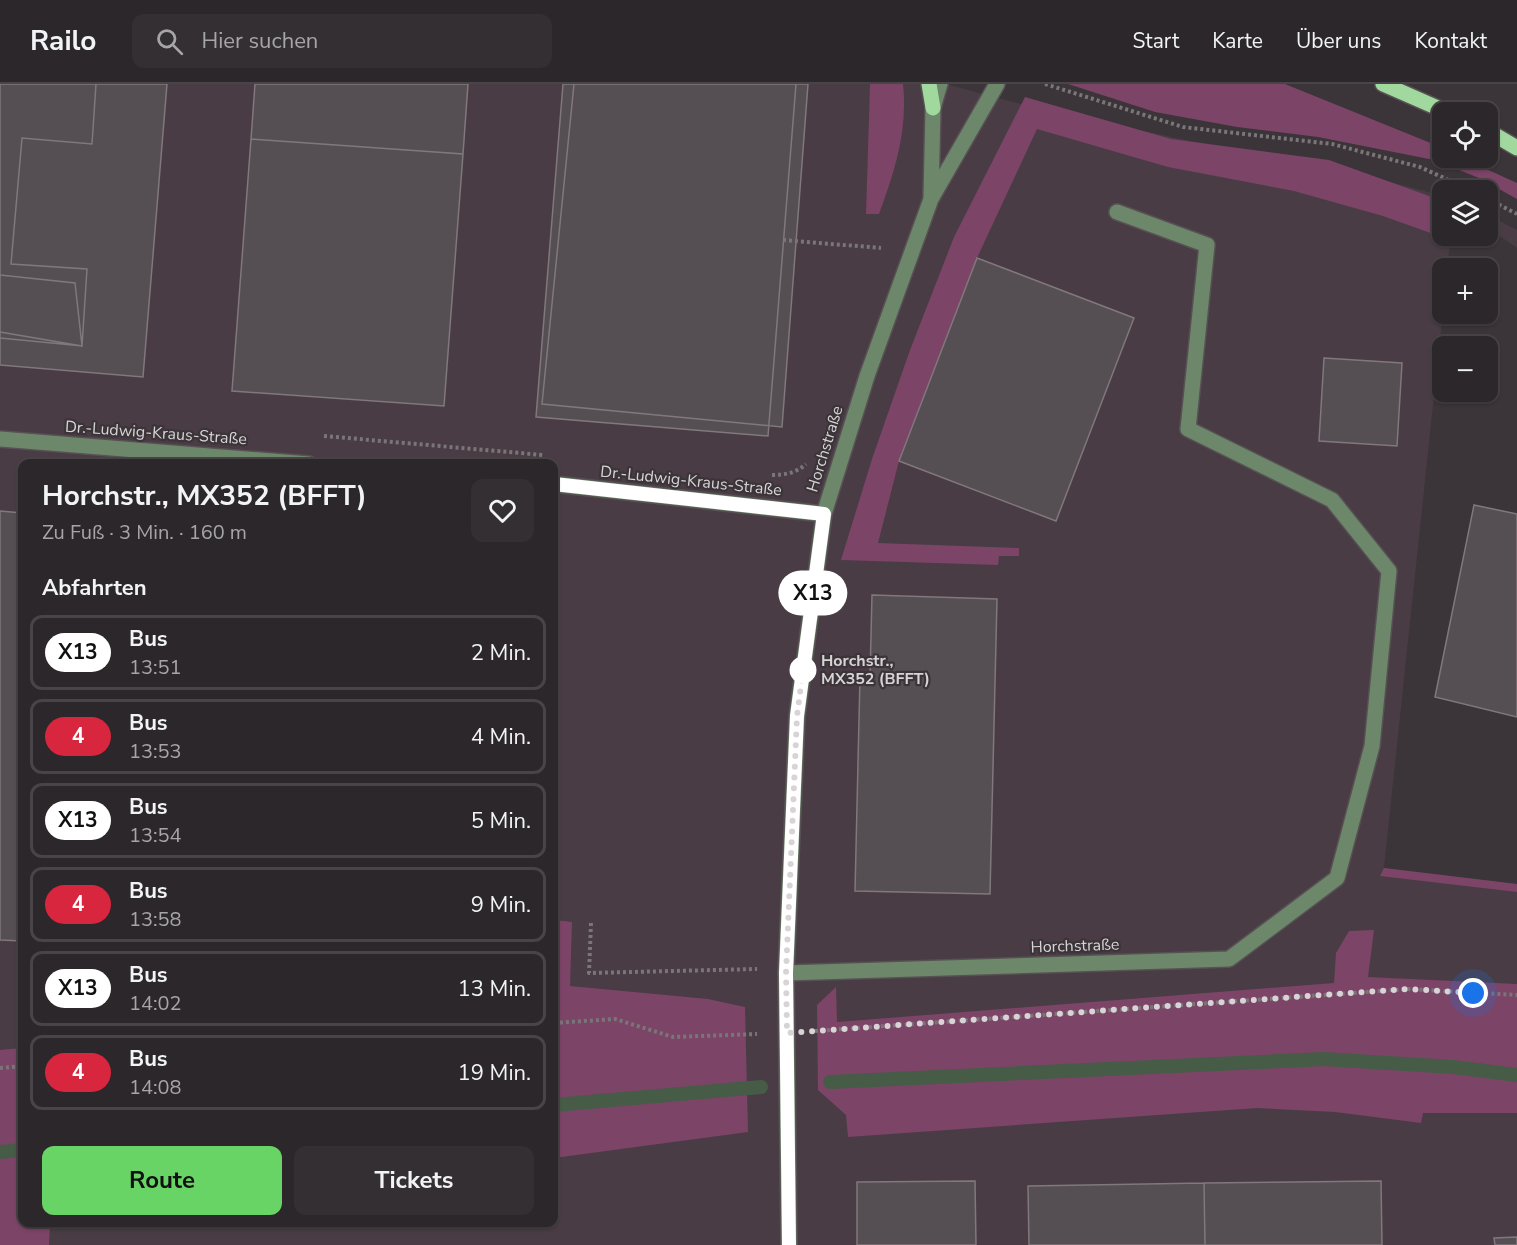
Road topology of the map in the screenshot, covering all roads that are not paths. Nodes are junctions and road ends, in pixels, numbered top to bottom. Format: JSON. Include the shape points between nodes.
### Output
{"nodes":[{"id":1,"x":929,"y":84,"type":"edge"},
{"id":2,"x":940,"y":84,"type":"edge"},
{"id":3,"x":997,"y":84,"type":"edge"},
{"id":4,"x":1383,"y":84,"type":"edge"},
{"id":5,"x":1432,"y":105,"type":"edge"},
{"id":6,"x":933,"y":108,"type":"junction"},
{"id":7,"x":1498,"y":137,"type":"edge"},
{"id":8,"x":1517,"y":147,"type":"edge"},
{"id":9,"x":931,"y":199,"type":"junction"},
{"id":10,"x":1117,"y":212,"type":"dead end"},
{"id":11,"x":0,"y":439,"type":"edge"},
{"id":12,"x":247,"y":459,"type":"edge"},
{"id":13,"x":558,"y":484,"type":"edge"},
{"id":14,"x":824,"y":514,"type":"junction"},
{"id":15,"x":786,"y":973,"type":"junction"},
{"id":16,"x":789,"y":1245,"type":"edge"}],
"edges":[{"from":1,"to":6,"type":"main road"},
{"from":2,"to":6,"type":"street","name":"Horchstraße"},
{"from":3,"to":9,"type":"street","name":"Horchstraße"},
{"from":4,"to":5,"type":"main road"},
{"from":6,"to":9,"type":"street","name":"Horchstraße"},
{"from":7,"to":8,"type":"main road"},
{"from":9,"to":14,"type":"street","name":"Horchstraße","via":[[867,376]]},
{"from":10,"to":15,"type":"street","name":"Horchstraße","via":[[1206,245],[1188,429],[1332,500],[1389,571],[1372,746],[1337,879],[1229,959]]},
{"from":11,"to":12,"type":"street","name":"Dr.-Ludwig-Kraus-Straße"},
{"from":13,"to":14,"type":"street","name":"Dr.-Ludwig-Kraus-Straße"},
{"from":14,"to":15,"type":"street","name":"Horchstraße","via":[[797,716]]},
{"from":15,"to":16,"type":"street","name":"Horchstraße"}]}
